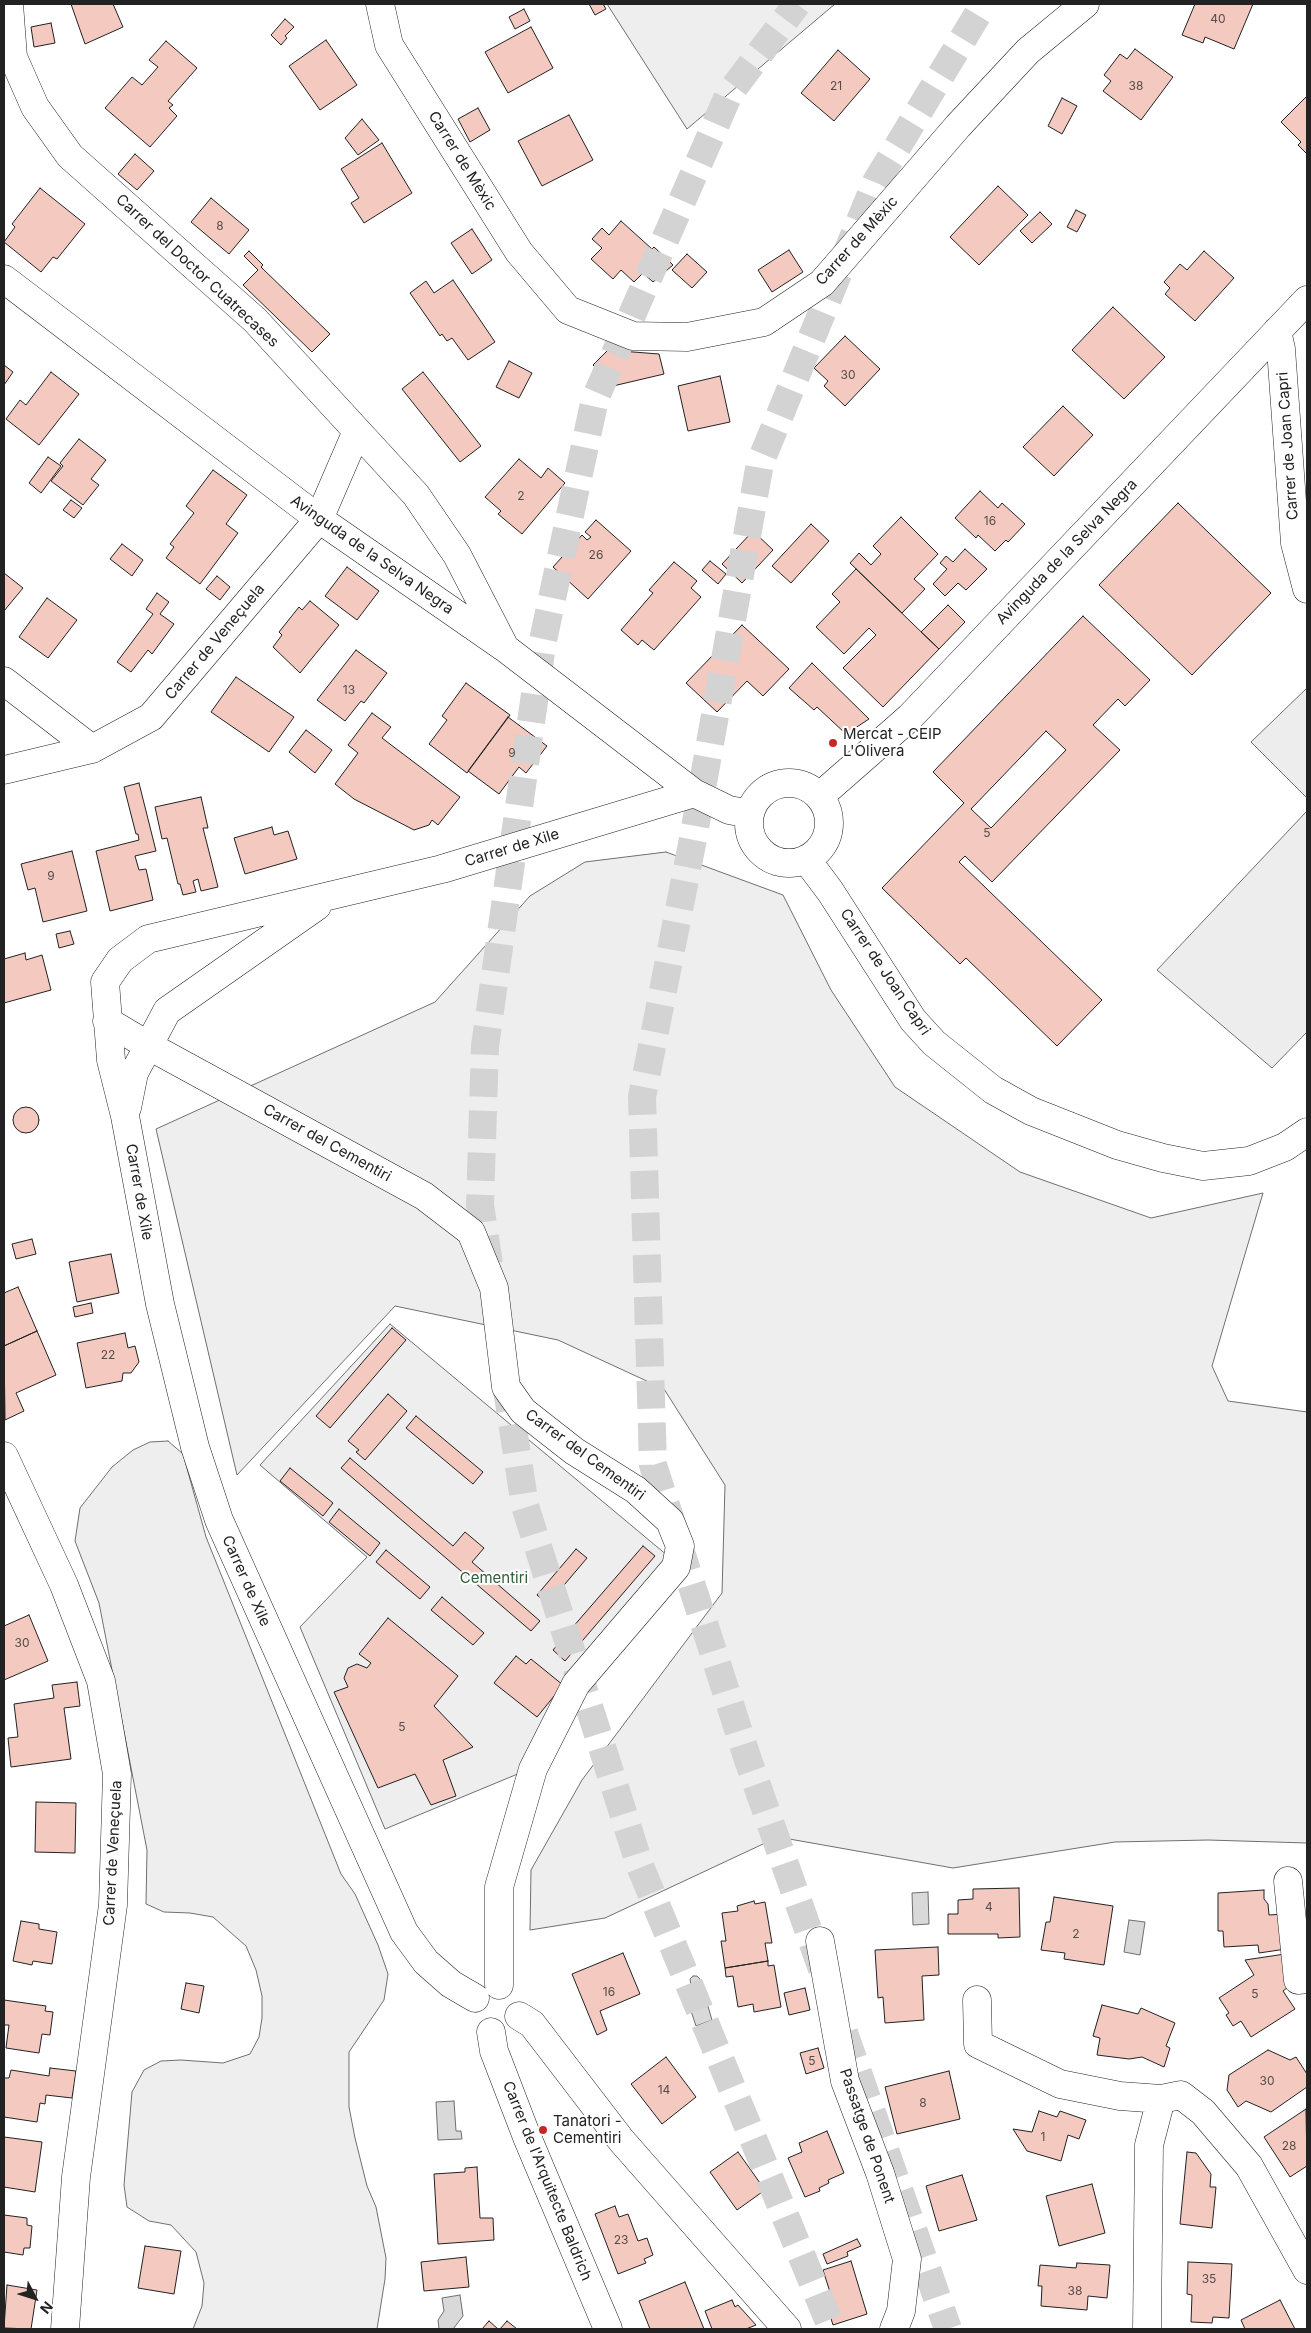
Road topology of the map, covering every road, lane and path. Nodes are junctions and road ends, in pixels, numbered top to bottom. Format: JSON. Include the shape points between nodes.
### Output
{"nodes":[{"id":1,"x":9,"y":4,"type":"edge"},
{"id":2,"x":380,"y":4,"type":"edge"},
{"id":3,"x":1085,"y":4,"type":"edge"},
{"id":4,"x":4,"y":279,"type":"edge"},
{"id":5,"x":1307,"y":300,"type":"edge"},
{"id":6,"x":1277,"y":331,"type":"junction"},
{"id":7,"x":357,"y":431,"type":"junction"},
{"id":8,"x":319,"y":519,"type":"junction"},
{"id":9,"x":1307,"y":589,"type":"edge"},
{"id":10,"x":505,"y":648,"type":"junction"},
{"id":11,"x":4,"y":681,"type":"edge"},
{"id":12,"x":92,"y":749,"type":"junction"},
{"id":13,"x":4,"y":770,"type":"edge"},
{"id":14,"x":694,"y":793,"type":"junction"},
{"id":15,"x":820,"y":796,"type":"junction"},
{"id":16,"x":750,"y":814,"type":"junction"},
{"id":17,"x":806,"y":859,"type":"junction"},
{"id":18,"x":328,"y":898,"type":"junction"},
{"id":19,"x":107,"y":1021,"type":"junction"},
{"id":20,"x":148,"y":1046,"type":"junction"},
{"id":21,"x":126,"y":1116,"type":"junction"},
{"id":22,"x":1307,"y":1132,"type":"edge"},
{"id":23,"x":4,"y":1456,"type":"edge"},
{"id":24,"x":1288,"y":1881,"type":"dead end"},
{"id":25,"x":820,"y":1941,"type":"tunnel mouth"},
{"id":26,"x":1307,"y":1979,"type":"edge"},
{"id":27,"x":498,"y":1984,"type":"junction"},
{"id":28,"x":475,"y":1998,"type":"junction"},
{"id":29,"x":977,"y":2000,"type":"dead end"},
{"id":30,"x":519,"y":2016,"type":"junction"},
{"id":31,"x":491,"y":2032,"type":"junction"},
{"id":32,"x":1161,"y":2099,"type":"junction"},
{"id":33,"x":1307,"y":2270,"type":"edge"},
{"id":34,"x":64,"y":2329,"type":"edge"},
{"id":35,"x":608,"y":2329,"type":"edge"},
{"id":36,"x":787,"y":2329,"type":"edge"},
{"id":37,"x":894,"y":2329,"type":"edge"},
{"id":38,"x":1147,"y":2329,"type":"edge"}],
"edges":[{"from":1,"to":7,"type":"street","name":"Carrer del Doctor Cuatrecases","via":[[13,56],[35,107],[70,156],[255,320]]},
{"from":2,"to":3,"type":"street","name":"Carrer de Mèxic","via":[[389,45],[519,252],[568,310],[633,336],[687,337],[764,322],[822,282],[1028,51]]},
{"from":4,"to":8,"type":"street","name":"Avinguda de la Selva Negra"},
{"from":5,"to":6,"type":"street","name":"Avinguda de la Selva Negra"},
{"from":6,"to":9,"type":"street","name":"Carrer de Joan Capri","via":[[1295,543]]},
{"from":6,"to":15,"type":"street","name":"Avinguda de la Selva Negra","via":[[910,717]]},
{"from":7,"to":8,"type":"street","name":"Carrer de Veneçuela"},
{"from":7,"to":10,"type":"street","name":"Carrer del Doctor Cuatrecases","via":[[416,495],[457,555]]},
{"from":8,"to":10,"type":"street","name":"Avinguda de la Selva Negra"},
{"from":8,"to":12,"type":"street","name":"Carrer de Veneçuela","via":[[151,716]]},
{"from":10,"to":14,"type":"street","name":"Avinguda de la Selva Negra"},
{"from":11,"to":12,"type":"street"},
{"from":12,"to":13,"type":"street","name":"Carrer de Veneçuela"},
{"from":14,"to":16,"type":"street","name":"Avinguda de la Selva Negra","via":[[729,810]]},
{"from":14,"to":18,"type":"street","name":"Carrer de Xile","via":[[442,869]]},
{"from":15,"to":16,"type":"street","via":[[802,784],[780,783],[761,794]]},
{"from":15,"to":17,"type":"street","via":[[828,809],[829,831],[823,845]]},
{"from":16,"to":17,"type":"street","via":[[751,836],[764,854],[784,863]]},
{"from":17,"to":22,"type":"street","name":"Carrer de Joan Capri","via":[[913,1020],[934,1043],[994,1090],[1030,1111],[1117,1145],[1203,1166],[1249,1160],[1285,1147]]},
{"from":18,"to":19,"type":"street","name":"Carrer de Xile","via":[[148,939],[120,960],[105,982]]},
{"from":18,"to":20,"type":"street","name":"Carrer de Xile","via":[[168,1011]]},
{"from":19,"to":20,"type":"street","name":"Carrer del Cementiri"},
{"from":19,"to":21,"type":"street","name":"Carrer de Xile","via":[[111,1060]]},
{"from":20,"to":21,"type":"street","name":"Carrer de Xile","via":[[134,1073]]},
{"from":20,"to":27,"type":"street","name":"Carrer del Cementiri","via":[[424,1196],[471,1232],[494,1288],[506,1387],[523,1411],[574,1451],[636,1490],[670,1521],[680,1546],[676,1567],[576,1684],[533,1769],[499,1887]]},
{"from":21,"to":28,"type":"street","name":"Carrer de Xile","via":[[160,1304],[195,1447],[219,1520],[404,1932],[426,1962]]},
{"from":23,"to":34,"type":"street","name":"Carrer de Veneçuela","via":[[64,1585],[101,1681],[117,1774],[113,1905],[76,2177]]},
{"from":24,"to":26,"type":"street","via":[[1298,1980]]},
{"from":25,"to":37,"type":"street","name":"Passatge de Ponent","via":[[845,2081],[880,2173],[907,2259],[901,2311]]},
{"from":27,"to":28,"type":"street","via":[[485,1988]]},
{"from":27,"to":30,"type":"street","via":[[516,1995],[520,2005]]},
{"from":28,"to":31,"type":"street","via":[[472,2008],[474,2019]]},
{"from":29,"to":32,"type":"street","via":[[978,2044],[1060,2084],[1120,2096]]},
{"from":30,"to":31,"type":"street","via":[[508,2030]]},
{"from":30,"to":36,"type":"street","via":[[532,2024],[621,2140]]},
{"from":31,"to":35,"type":"street","name":"Carrer de l'Arquitecte Baldrich","via":[[494,2051],[524,2129]]},
{"from":32,"to":33,"type":"street","via":[[1180,2095],[1203,2112],[1243,2160]]},
{"from":32,"to":38,"type":"street","via":[[1148,2145]]}]}
